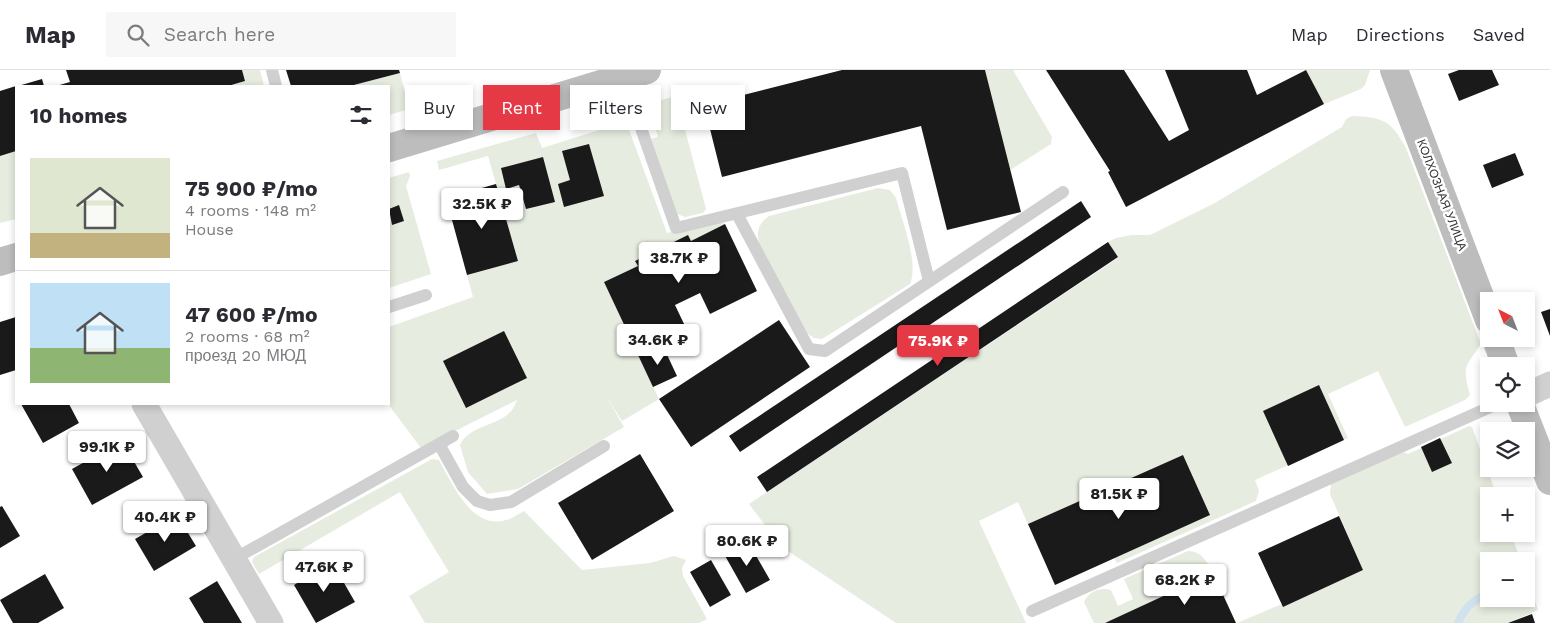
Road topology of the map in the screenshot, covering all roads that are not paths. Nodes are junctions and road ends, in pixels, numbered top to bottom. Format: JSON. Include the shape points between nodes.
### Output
{"nodes":[{"id":1,"x":272,"y":70,"type":"edge"},
{"id":2,"x":647,"y":70,"type":"edge"},
{"id":3,"x":1394,"y":70,"type":"edge"},
{"id":4,"x":620,"y":74,"type":"edge"},
{"id":5,"x":276,"y":85,"type":"edge"},
{"id":6,"x":390,"y":148,"type":"edge"},
{"id":7,"x":1063,"y":192,"type":"dead end"},
{"id":8,"x":737,"y":214,"type":"junction"},
{"id":9,"x":15,"y":257,"type":"edge"},
{"id":10,"x":0,"y":262,"type":"edge"},
{"id":11,"x":929,"y":281,"type":"junction"},
{"id":12,"x":426,"y":295,"type":"dead end"},
{"id":13,"x":1480,"y":296,"type":"edge"},
{"id":14,"x":390,"y":307,"type":"edge"},
{"id":15,"x":1550,"y":384,"type":"edge"},
{"id":16,"x":1535,"y":391,"type":"edge"},
{"id":17,"x":145,"y":405,"type":"edge"},
{"id":18,"x":1480,"y":412,"type":"edge"},
{"id":19,"x":1523,"y":412,"type":"edge"},
{"id":20,"x":453,"y":436,"type":"dead end"},
{"id":21,"x":439,"y":444,"type":"junction"},
{"id":22,"x":604,"y":446,"type":"dead end"},
{"id":23,"x":1550,"y":481,"type":"edge"},
{"id":24,"x":234,"y":559,"type":"junction"},
{"id":25,"x":1032,"y":611,"type":"dead end"},
{"id":26,"x":271,"y":623,"type":"edge"}],
"edges":[{"from":1,"to":5,"type":"lane"},
{"from":2,"to":4,"type":"street"},
{"from":3,"to":13,"type":"street","name":"КОЛХОЗНАЯ УЛИЦА"},
{"from":4,"to":6,"type":"street"},
{"from":4,"to":8,"type":"lane","via":[[676,228]]},
{"from":7,"to":11,"type":"lane"},
{"from":8,"to":11,"type":"lane","via":[[902,173]]},
{"from":8,"to":11,"type":"lane","via":[[809,350],[825,351]]},
{"from":9,"to":10,"type":"street"},
{"from":12,"to":14,"type":"lane"},
{"from":15,"to":16,"type":"street"},
{"from":17,"to":24,"type":"street"},
{"from":18,"to":25,"type":"lane"},
{"from":19,"to":23,"type":"street"},
{"from":20,"to":21,"type":"lane"},
{"from":21,"to":22,"type":"lane","via":[[464,487],[477,501],[490,505],[511,502]]},
{"from":21,"to":24,"type":"lane"},
{"from":24,"to":26,"type":"street"}]}
